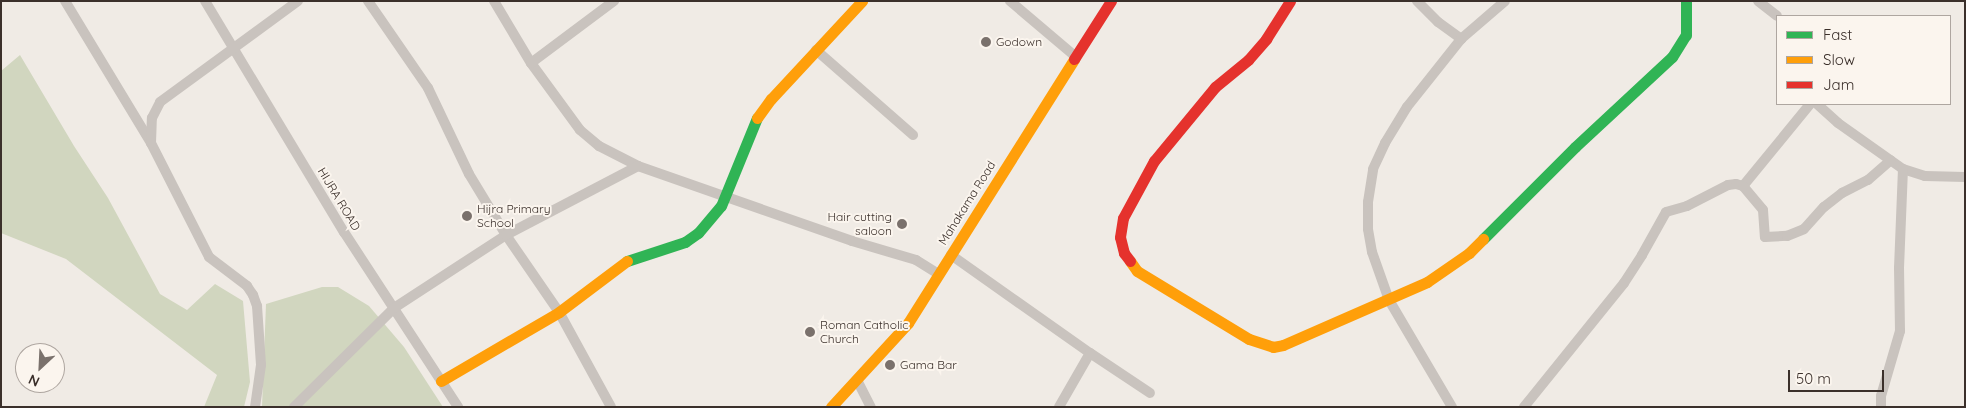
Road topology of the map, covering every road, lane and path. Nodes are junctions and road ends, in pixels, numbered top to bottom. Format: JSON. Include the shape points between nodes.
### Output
{"nodes":[{"id":1,"x":65,"y":1,"type":"edge"},
{"id":2,"x":205,"y":1,"type":"edge"},
{"id":3,"x":298,"y":1,"type":"edge"},
{"id":4,"x":368,"y":1,"type":"edge"},
{"id":5,"x":494,"y":1,"type":"edge"},
{"id":6,"x":614,"y":1,"type":"edge"},
{"id":7,"x":862,"y":1,"type":"edge"},
{"id":8,"x":1010,"y":1,"type":"edge"},
{"id":9,"x":1111,"y":1,"type":"edge"},
{"id":10,"x":1290,"y":1,"type":"edge"},
{"id":11,"x":1417,"y":1,"type":"edge"},
{"id":12,"x":1505,"y":1,"type":"edge"},
{"id":13,"x":1686,"y":1,"type":"edge"},
{"id":14,"x":1758,"y":1,"type":"edge"},
{"id":15,"x":1776,"y":15,"type":"edge"},
{"id":16,"x":1462,"y":39,"type":"junction"},
{"id":17,"x":232,"y":48,"type":"junction"},
{"id":18,"x":816,"y":50,"type":"junction"},
{"id":19,"x":1076,"y":58,"type":"junction"},
{"id":20,"x":531,"y":63,"type":"junction"},
{"id":21,"x":1809,"y":105,"type":"edge"},
{"id":22,"x":1818,"y":105,"type":"edge"},
{"id":23,"x":913,"y":135,"type":"dead end"},
{"id":24,"x":151,"y":143,"type":"junction"},
{"id":25,"x":1891,"y":160,"type":"junction"},
{"id":26,"x":638,"y":166,"type":"junction"},
{"id":27,"x":1904,"y":169,"type":"junction"},
{"id":28,"x":1965,"y":177,"type":"edge"},
{"id":29,"x":1743,"y":186,"type":"junction"},
{"id":30,"x":726,"y":196,"type":"junction"},
{"id":31,"x":506,"y":235,"type":"junction"},
{"id":32,"x":951,"y":255,"type":"junction"},
{"id":33,"x":938,"y":274,"type":"junction"},
{"id":34,"x":1389,"y":300,"type":"junction"},
{"id":35,"x":394,"y":308,"type":"junction"},
{"id":36,"x":559,"y":312,"type":"junction"},
{"id":37,"x":1090,"y":353,"type":"junction"},
{"id":38,"x":857,"y":380,"type":"junction"},
{"id":39,"x":441,"y":381,"type":"junction"},
{"id":40,"x":1150,"y":393,"type":"dead end"},
{"id":41,"x":255,"y":407,"type":"edge"},
{"id":42,"x":294,"y":407,"type":"edge"},
{"id":43,"x":458,"y":407,"type":"edge"},
{"id":44,"x":611,"y":407,"type":"edge"},
{"id":45,"x":831,"y":407,"type":"edge"},
{"id":46,"x":872,"y":407,"type":"edge"},
{"id":47,"x":1059,"y":407,"type":"edge"},
{"id":48,"x":1452,"y":407,"type":"edge"},
{"id":49,"x":1524,"y":407,"type":"edge"},
{"id":50,"x":1882,"y":407,"type":"edge"}],
"edges":[{"from":1,"to":24,"type":"street"},
{"from":2,"to":17,"type":"street","name":"HIJRA ROAD"},
{"from":3,"to":17,"type":"street"},
{"from":4,"to":31,"type":"street","via":[[428,88],[470,174]]},
{"from":5,"to":20,"type":"street"},
{"from":6,"to":20,"type":"street"},
{"from":7,"to":18,"type":"street"},
{"from":8,"to":19,"type":"street"},
{"from":9,"to":19,"type":"street","name":"Mahakama Road"},
{"from":10,"to":34,"type":"street","via":[[1266,39],[1248,60],[1215,87],[1154,161],[1123,218],[1120,237],[1124,253],[1137,270],[1249,339],[1273,347]]},
{"from":11,"to":16,"type":"street"},
{"from":12,"to":16,"type":"street"},
{"from":13,"to":34,"type":"street","via":[[1686,35],[1672,57],[1575,147],[1469,253],[1427,282]]},
{"from":14,"to":15,"type":"street"},
{"from":16,"to":34,"type":"street","via":[[1407,107],[1373,169],[1368,229]]},
{"from":17,"to":24,"type":"street","via":[[160,102],[152,118]]},
{"from":17,"to":35,"type":"street","name":"HIJRA ROAD"},
{"from":18,"to":23,"type":"street"},
{"from":18,"to":30,"type":"street","via":[[756,120]]},
{"from":19,"to":32,"type":"street","name":"Mahakama Road"},
{"from":20,"to":26,"type":"street","via":[[580,130],[599,146]]},
{"from":21,"to":29,"type":"street"},
{"from":22,"to":25,"type":"street"},
{"from":24,"to":41,"type":"street","via":[[209,257],[247,286],[253,295],[257,306],[261,365]]},
{"from":25,"to":27,"type":"street"},
{"from":25,"to":29,"type":"street","via":[[1868,180],[1842,193],[1824,207],[1804,229],[1787,236],[1765,237],[1763,210]]},
{"from":26,"to":30,"type":"street"},
{"from":26,"to":31,"type":"street"},
{"from":27,"to":28,"type":"street","via":[[1925,176]]},
{"from":27,"to":50,"type":"street","via":[[1899,268],[1900,332],[1881,396]]},
{"from":29,"to":49,"type":"street","via":[[1728,185],[1687,206],[1666,212],[1624,283]]},
{"from":30,"to":33,"type":"street","via":[[916,260]]},
{"from":30,"to":36,"type":"street","via":[[698,233],[684,242],[631,258]]},
{"from":31,"to":35,"type":"street"},
{"from":31,"to":36,"type":"street"},
{"from":32,"to":33,"type":"street","name":"Mahakama Road"},
{"from":32,"to":37,"type":"street"},
{"from":33,"to":38,"type":"street","name":"Mahakama Road","via":[[908,323]]},
{"from":34,"to":48,"type":"street"},
{"from":35,"to":39,"type":"street","name":"HIJRA ROAD"},
{"from":35,"to":42,"type":"street"},
{"from":36,"to":39,"type":"street"},
{"from":36,"to":44,"type":"street"},
{"from":37,"to":40,"type":"street"},
{"from":37,"to":47,"type":"street"},
{"from":38,"to":45,"type":"street","name":"Mahakama Road"},
{"from":38,"to":46,"type":"street"},
{"from":39,"to":43,"type":"street","name":"HIJRA ROAD"}]}
